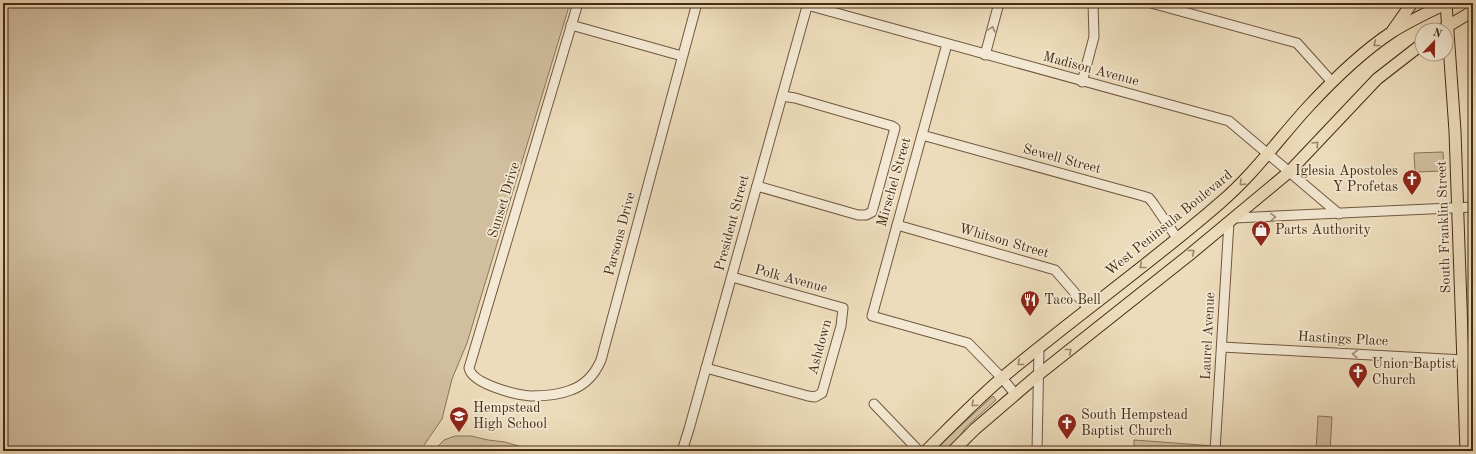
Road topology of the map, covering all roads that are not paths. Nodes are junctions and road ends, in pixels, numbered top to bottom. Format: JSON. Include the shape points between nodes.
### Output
{"nodes":[{"id":1,"x":578,"y":3,"type":"edge"},
{"id":2,"x":697,"y":3,"type":"edge"},
{"id":3,"x":999,"y":3,"type":"edge"},
{"id":4,"x":1093,"y":3,"type":"edge"},
{"id":5,"x":1151,"y":3,"type":"edge"},
{"id":6,"x":1412,"y":3,"type":"edge"},
{"id":7,"x":1446,"y":3,"type":"edge"},
{"id":8,"x":807,"y":4,"type":"edge"},
{"id":9,"x":1473,"y":11,"type":"edge"},
{"id":10,"x":1444,"y":22,"type":"edge"},
{"id":11,"x":1454,"y":22,"type":"edge"},
{"id":12,"x":572,"y":25,"type":"junction"},
{"id":13,"x":1392,"y":32,"type":"junction"},
{"id":14,"x":947,"y":44,"type":"junction"},
{"id":15,"x":1414,"y":50,"type":"edge"},
{"id":16,"x":985,"y":55,"type":"junction"},
{"id":17,"x":682,"y":56,"type":"junction"},
{"id":18,"x":1448,"y":62,"type":"edge"},
{"id":19,"x":1082,"y":82,"type":"junction"},
{"id":20,"x":1332,"y":82,"type":"junction"},
{"id":21,"x":782,"y":96,"type":"junction"},
{"id":22,"x":922,"y":134,"type":"junction"},
{"id":23,"x":1268,"y":154,"type":"junction"},
{"id":24,"x":1289,"y":172,"type":"junction"},
{"id":25,"x":757,"y":186,"type":"junction"},
{"id":26,"x":1473,"y":207,"type":"edge"},
{"id":27,"x":1458,"y":208,"type":"junction"},
{"id":28,"x":1339,"y":214,"type":"junction"},
{"id":29,"x":1232,"y":220,"type":"junction"},
{"id":30,"x":897,"y":225,"type":"junction"},
{"id":31,"x":1177,"y":238,"type":"junction"},
{"id":32,"x":732,"y":277,"type":"junction"},
{"id":33,"x":843,"y":308,"type":"joint"},
{"id":34,"x":1088,"y":308,"type":"junction"},
{"id":35,"x":1222,"y":347,"type":"junction"},
{"id":36,"x":1039,"y":348,"type":"junction"},
{"id":37,"x":1464,"y":360,"type":"junction"},
{"id":38,"x":706,"y":368,"type":"junction"},
{"id":39,"x":1038,"y":375,"type":"junction"},
{"id":40,"x":1002,"y":378,"type":"junction"},
{"id":41,"x":500,"y":388,"type":"joint"},
{"id":42,"x":1016,"y":395,"type":"junction"},
{"id":43,"x":874,"y":404,"type":"dead end"},
{"id":44,"x":682,"y":451,"type":"edge"},
{"id":45,"x":919,"y":451,"type":"edge"},
{"id":46,"x":926,"y":451,"type":"edge"},
{"id":47,"x":953,"y":451,"type":"edge"},
{"id":48,"x":1037,"y":451,"type":"edge"},
{"id":49,"x":1215,"y":451,"type":"edge"},
{"id":50,"x":1466,"y":451,"type":"edge"}],
"edges":[{"from":1,"to":12,"type":"street","name":"Sunset Drive"},
{"from":2,"to":17,"type":"street","name":"Parsons Drive"},
{"from":16,"to":3,"type":"street","one_way":true},
{"from":4,"to":19,"type":"street","via":[[1094,37]]},
{"from":5,"to":20,"type":"street","via":[[1297,43]]},
{"from":6,"to":13,"type":"main road"},
{"from":7,"to":10,"type":"main road","name":"South Franklin Street"},
{"from":7,"to":13,"type":"main road","name":"West Peninsula Boulevard"},
{"from":8,"to":14,"type":"street","name":"Madison Avenue"},
{"from":8,"to":21,"type":"street","name":"President Street"},
{"from":9,"to":11,"type":"main road"},
{"from":12,"to":17,"type":"street"},
{"from":12,"to":41,"type":"street","name":"Sunset Drive","via":[[469,368],[469,372],[481,382]]},
{"from":13,"to":20,"type":"main road","name":"West Peninsula Boulevard","one_way":true},
{"from":14,"to":16,"type":"street","name":"Madison Avenue"},
{"from":14,"to":22,"type":"street","name":"Mirschel Street"},
{"from":24,"to":15,"type":"main road","one_way":true,"via":[[1377,79]]},
{"from":16,"to":19,"type":"street","name":"Madison Avenue"},
{"from":17,"to":41,"type":"street","name":"Parsons Drive","via":[[601,360],[596,370],[585,383],[571,390],[552,394],[522,395]]},
{"from":18,"to":27,"type":"main road","name":"South Franklin Street","via":[[1456,131]]},
{"from":19,"to":23,"type":"street","name":"Madison Avenue","via":[[1229,121]]},
{"from":20,"to":23,"type":"main road","name":"West Peninsula Boulevard","via":[[1306,108]]},
{"from":21,"to":25,"type":"street","name":"President Street"},
{"from":21,"to":25,"type":"street","via":[[887,123],[895,128],[875,203],[872,212],[858,215]]},
{"from":22,"to":30,"type":"street","name":"Mirschel Street"},
{"from":22,"to":31,"type":"street","name":"Sewell Street","via":[[1148,198]]},
{"from":23,"to":24,"type":"street","name":"Madison Avenue"},
{"from":23,"to":31,"type":"main road","name":"West Peninsula Boulevard","one_way":true,"via":[[1235,189]]},
{"from":24,"to":28,"type":"street","name":"Madison Avenue"},
{"from":24,"to":29,"type":"main road"},
{"from":25,"to":32,"type":"street","name":"President Street"},
{"from":26,"to":27,"type":"street"},
{"from":27,"to":28,"type":"street"},
{"from":27,"to":37,"type":"main road","name":"South Franklin Street"},
{"from":29,"to":28,"type":"street","one_way":true},
{"from":29,"to":35,"type":"street","name":"Laurel Avenue"},
{"from":39,"to":29,"type":"main road","one_way":true},
{"from":30,"to":34,"type":"street","name":"Whitson Street","via":[[1055,270]]},
{"from":30,"to":40,"type":"street","name":"Mirschel Street","via":[[872,316],[968,343]]},
{"from":31,"to":34,"type":"main road","name":"West Peninsula Boulevard","one_way":true},
{"from":32,"to":33,"type":"street","name":"Polk Avenue"},
{"from":32,"to":38,"type":"street","name":"President Street"},
{"from":33,"to":38,"type":"street","name":"Ashdown","via":[[841,326],[822,393],[815,397]]},
{"from":34,"to":36,"type":"main road","name":"West Peninsula Boulevard"},
{"from":37,"to":35,"type":"street","name":"Hastings Place","one_way":true},
{"from":35,"to":49,"type":"street","name":"Laurel Avenue"},
{"from":36,"to":39,"type":"street"},
{"from":36,"to":40,"type":"main road","name":"West Peninsula Boulevard","one_way":true},
{"from":37,"to":50,"type":"main road","name":"South Franklin Street"},
{"from":38,"to":44,"type":"street","name":"President Street"},
{"from":39,"to":42,"type":"main road"},
{"from":39,"to":48,"type":"street"},
{"from":40,"to":42,"type":"street"},
{"from":40,"to":46,"type":"main road","name":"West Peninsula Boulevard","one_way":true},
{"from":42,"to":47,"type":"main road"},
{"from":43,"to":45,"type":"street"}]}
